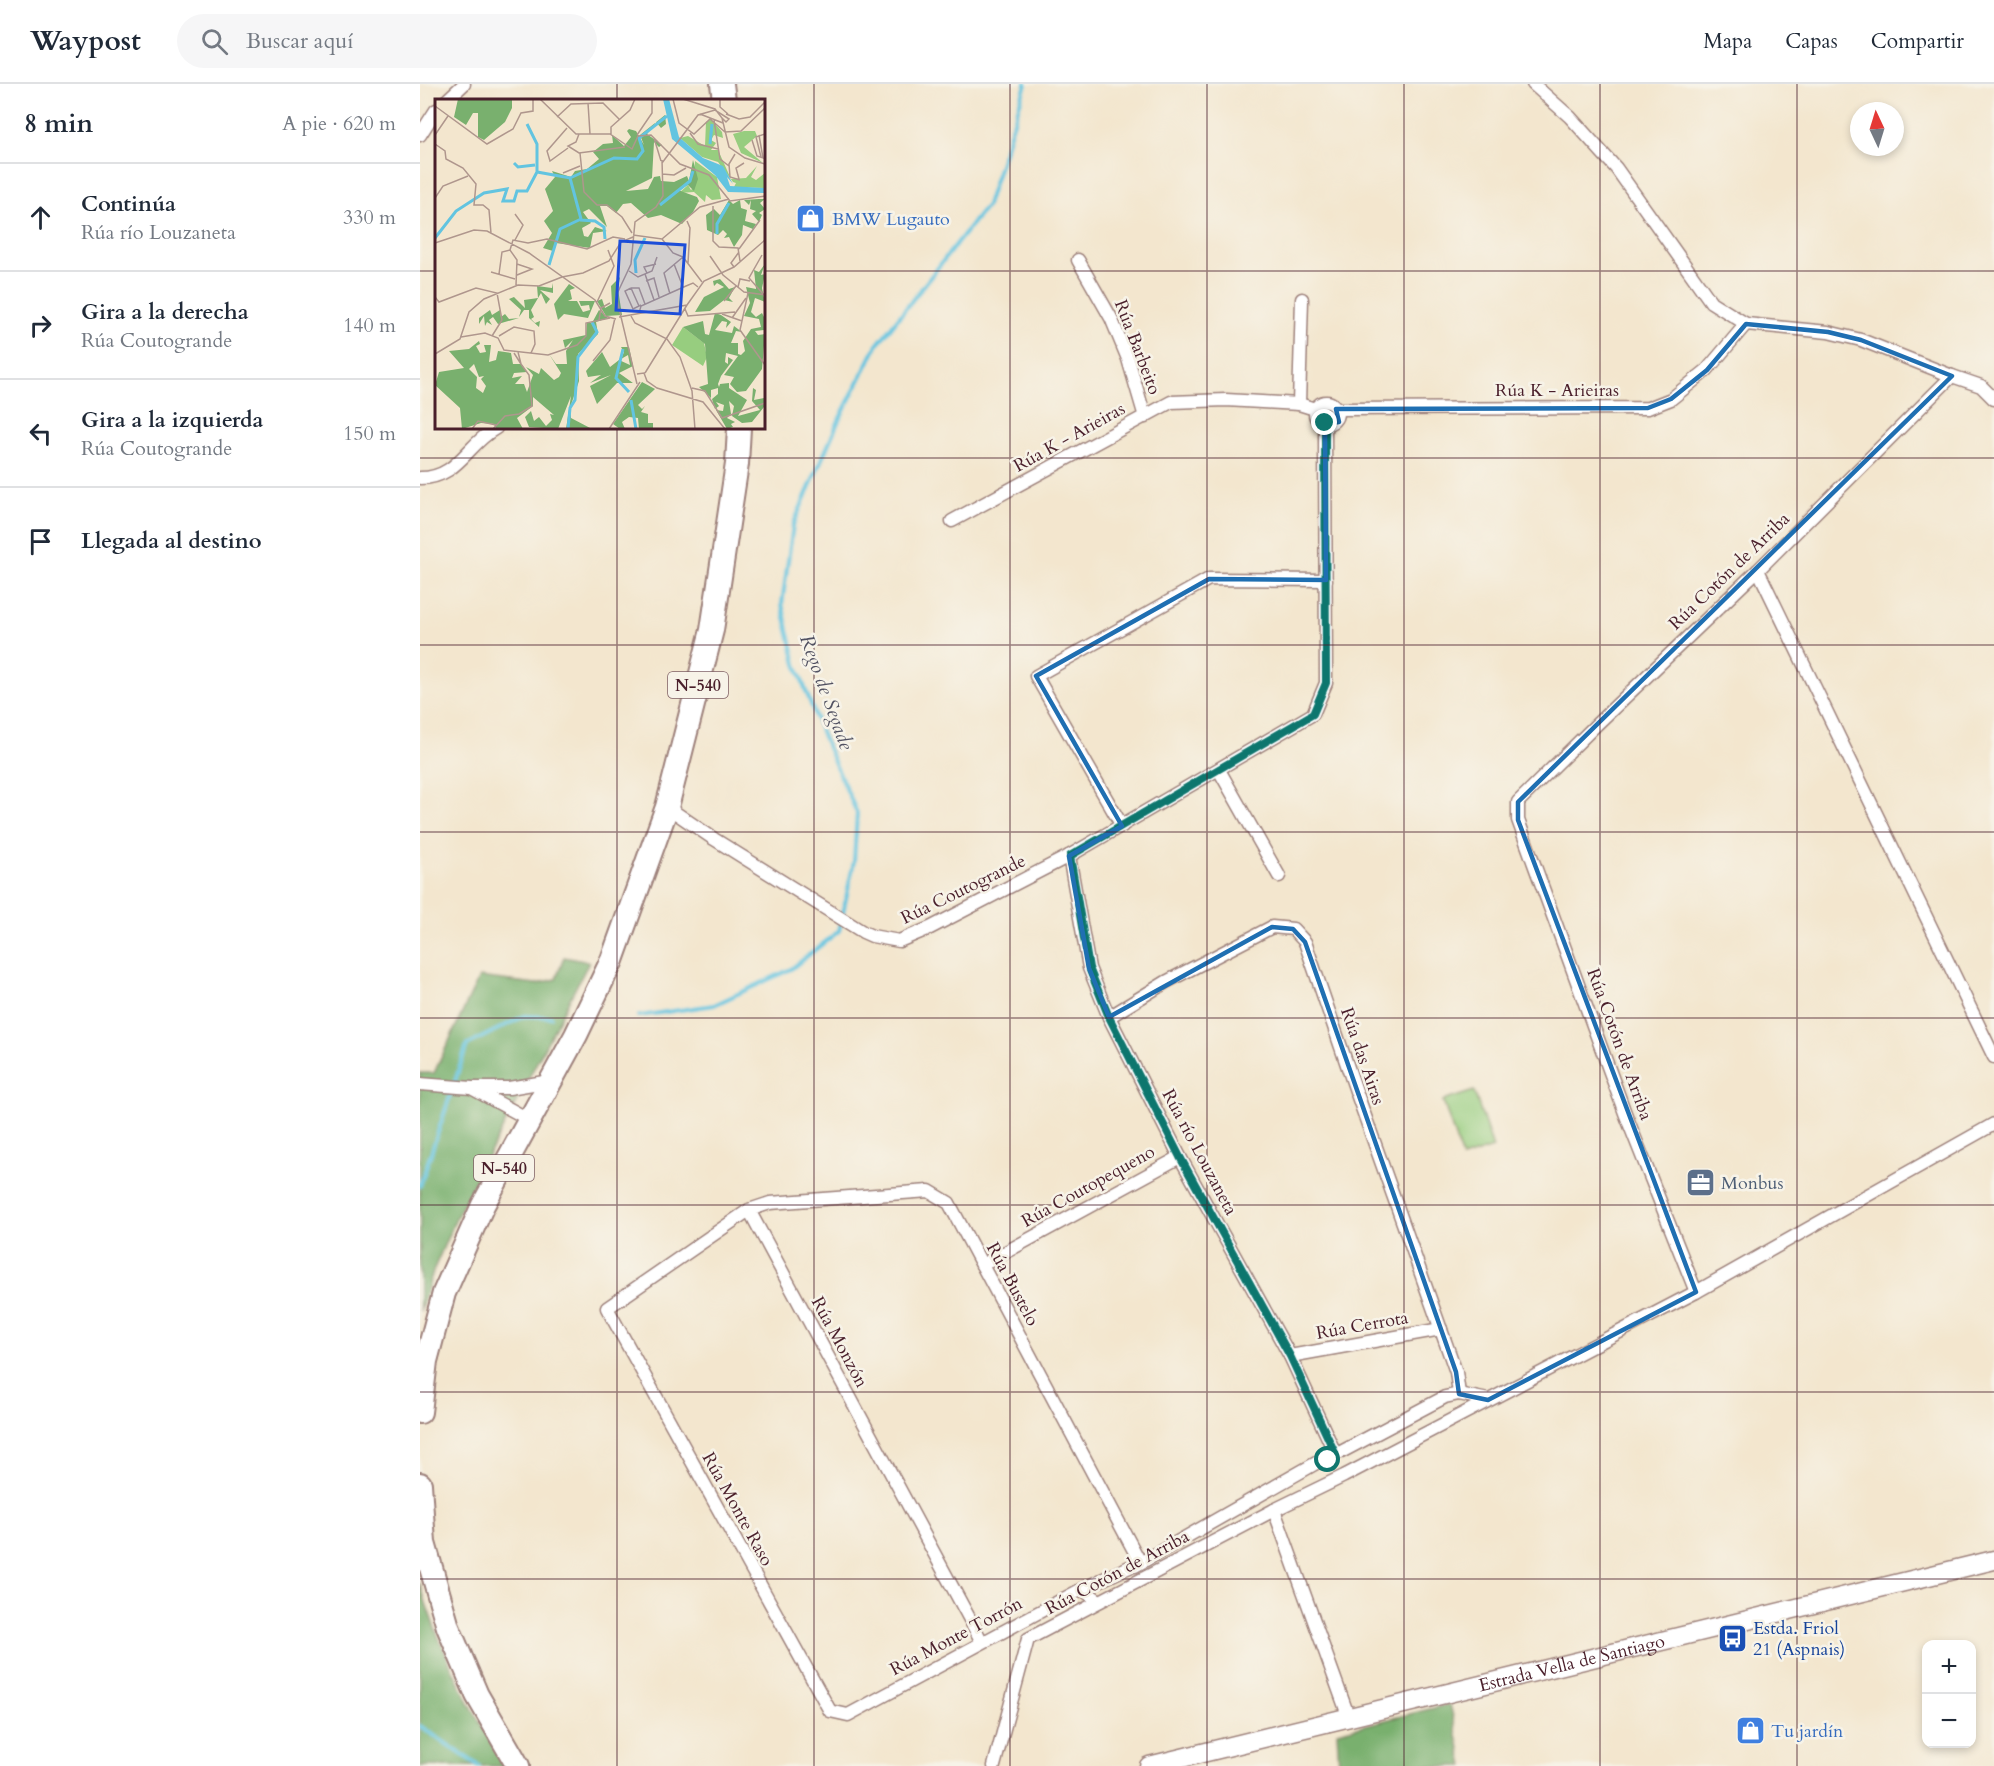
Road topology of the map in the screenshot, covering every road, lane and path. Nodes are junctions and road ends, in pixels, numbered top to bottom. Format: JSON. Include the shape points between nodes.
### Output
{"nodes":[{"id":1,"x":464,"y":84,"type":"edge"},
{"id":2,"x":722,"y":84,"type":"edge"},
{"id":3,"x":1533,"y":84,"type":"edge"},
{"id":4,"x":448,"y":99,"type":"edge"},
{"id":5,"x":724,"y":99,"type":"edge"},
{"id":6,"x":435,"y":112,"type":"edge"},
{"id":7,"x":420,"y":135,"type":"edge"},
{"id":8,"x":1078,"y":260,"type":"dead end"},
{"id":9,"x":1302,"y":299,"type":"dead end"},
{"id":10,"x":1746,"y":324,"type":"junction"},
{"id":11,"x":1952,"y":376,"type":"junction"},
{"id":12,"x":1994,"y":399,"type":"edge"},
{"id":13,"x":1299,"y":404,"type":"junction"},
{"id":14,"x":1315,"y":409,"type":"junction"},
{"id":15,"x":1336,"y":409,"type":"junction"},
{"id":16,"x":1145,"y":417,"type":"junction"},
{"id":17,"x":1325,"y":423,"type":"junction"},
{"id":18,"x":494,"y":429,"type":"edge"},
{"id":19,"x":739,"y":429,"type":"edge"},
{"id":20,"x":420,"y":478,"type":"edge"},
{"id":21,"x":952,"y":522,"type":"dead end"},
{"id":22,"x":1758,"y":570,"type":"junction"},
{"id":23,"x":1326,"y":580,"type":"junction"},
{"id":24,"x":1219,"y":770,"type":"junction"},
{"id":25,"x":667,"y":807,"type":"junction"},
{"id":26,"x":1122,"y":826,"type":"junction"},
{"id":27,"x":1070,"y":856,"type":"junction"},
{"id":28,"x":1279,"y":876,"type":"dead end"},
{"id":29,"x":1109,"y":1017,"type":"junction"},
{"id":30,"x":1994,"y":1057,"type":"edge"},
{"id":31,"x":550,"y":1081,"type":"junction"},
{"id":32,"x":420,"y":1084,"type":"edge"},
{"id":33,"x":472,"y":1088,"type":"junction"},
{"id":34,"x":530,"y":1120,"type":"junction"},
{"id":35,"x":1994,"y":1124,"type":"edge"},
{"id":36,"x":1180,"y":1157,"type":"junction"},
{"id":37,"x":749,"y":1210,"type":"junction"},
{"id":38,"x":982,"y":1265,"type":"junction"},
{"id":39,"x":1696,"y":1292,"type":"junction"},
{"id":40,"x":1441,"y":1329,"type":"junction"},
{"id":41,"x":1290,"y":1356,"type":"junction"},
{"id":42,"x":1463,"y":1395,"type":"junction"},
{"id":43,"x":1445,"y":1397,"type":"junction"},
{"id":44,"x":1488,"y":1400,"type":"junction"},
{"id":45,"x":420,"y":1412,"type":"edge"},
{"id":46,"x":1457,"y":1416,"type":"junction"},
{"id":47,"x":1335,"y":1454,"type":"junction"},
{"id":48,"x":1344,"y":1476,"type":"junction"},
{"id":49,"x":420,"y":1484,"type":"edge"},
{"id":50,"x":1274,"y":1510,"type":"junction"},
{"id":51,"x":1994,"y":1560,"type":"edge"},
{"id":52,"x":1140,"y":1562,"type":"junction"},
{"id":53,"x":1082,"y":1589,"type":"junction"},
{"id":54,"x":1099,"y":1601,"type":"junction"},
{"id":55,"x":982,"y":1642,"type":"junction"},
{"id":56,"x":848,"y":1715,"type":"joint"},
{"id":57,"x":1349,"y":1718,"type":"junction"},
{"id":58,"x":518,"y":1766,"type":"edge"},
{"id":59,"x":994,"y":1766,"type":"edge"},
{"id":60,"x":1149,"y":1766,"type":"edge"}],
"edges":[{"from":1,"to":4,"type":"street"},
{"from":2,"to":5,"type":"highway"},
{"from":3,"to":10,"type":"street","via":[[1570,117],[1616,168],[1711,302]]},
{"from":6,"to":7,"type":"street"},
{"from":8,"to":16,"type":"street","name":"Rúa Barbeito","via":[[1112,318]]},
{"from":9,"to":13,"type":"street"},
{"from":10,"to":11,"type":"street","via":[[1828,332],[1861,340]]},
{"from":10,"to":15,"type":"street","name":"Rúa K - Arieiras","via":[[1707,370],[1671,399],[1648,408]]},
{"from":11,"to":12,"type":"street","via":[[1981,386]]},
{"from":11,"to":22,"type":"street","name":"Rúa Cotón de Arriba"},
{"from":13,"to":14,"type":"street","name":"Rúa K - Arieiras"},
{"from":13,"to":16,"type":"street","name":"Rúa K - Arieiras","via":[[1171,402]]},
{"from":14,"to":15,"type":"street","name":"Rúa K - Arieiras","via":[[1326,402]]},
{"from":14,"to":17,"type":"street","via":[[1318,420]]},
{"from":15,"to":17,"type":"street","via":[[1336,417]]},
{"from":16,"to":21,"type":"street","name":"Rúa K - Arieiras"},
{"from":17,"to":23,"type":"street","name":"Rúa Coutogrande"},
{"from":18,"to":20,"type":"street","via":[[453,468],[442,475]]},
{"from":19,"to":25,"type":"highway","number":"N-540","via":[[712,630]]},
{"from":22,"to":30,"type":"street"},
{"from":22,"to":39,"type":"street","name":"Rúa Cotón de Arriba","via":[[1518,802],[1518,820],[1625,1113]]},
{"from":23,"to":24,"type":"street","name":"Rúa Coutogrande","via":[[1326,683],[1313,714]]},
{"from":23,"to":26,"type":"street","via":[[1209,579],[1036,676]]},
{"from":24,"to":26,"type":"street","name":"Rúa Coutogrande"},
{"from":24,"to":28,"type":"street"},
{"from":25,"to":27,"type":"street","name":"Rúa Coutogrande","via":[[863,932],[899,940]]},
{"from":25,"to":31,"type":"highway","number":"N-540","via":[[612,960]]},
{"from":26,"to":27,"type":"street","name":"Rúa Coutogrande"},
{"from":27,"to":29,"type":"street","name":"Rúa río Louzaneta","via":[[1089,968]]},
{"from":29,"to":36,"type":"street","name":"Rúa río Louzaneta"},
{"from":29,"to":40,"type":"street","name":"Rúa das Airas","via":[[1166,982],[1272,927],[1293,930],[1305,942]]},
{"from":31,"to":33,"type":"street","via":[[509,1088]]},
{"from":31,"to":34,"type":"highway","number":"N-540"},
{"from":32,"to":33,"type":"street"},
{"from":33,"to":34,"type":"street"},
{"from":34,"to":45,"type":"highway","number":"N-540","via":[[483,1205],[444,1293],[426,1361]]},
{"from":35,"to":39,"type":"street","name":"Rúa Cotón de Arriba"},
{"from":36,"to":38,"type":"street","name":"Rúa Coutopequeno"},
{"from":36,"to":41,"type":"street","name":"Rúa río Louzaneta"},
{"from":37,"to":38,"type":"street","name":"Rúa Bustelo","via":[[770,1203],[929,1191],[949,1203]]},
{"from":37,"to":55,"type":"street","name":"Rúa Monzón"},
{"from":37,"to":56,"type":"street","name":"Rúa Monte Raso","via":[[607,1308],[830,1711]]},
{"from":38,"to":52,"type":"street","name":"Rúa Bustelo"},
{"from":39,"to":44,"type":"street","name":"Rúa Cotón de Arriba"},
{"from":40,"to":41,"type":"street","name":"Rúa Cerrota"},
{"from":40,"to":42,"type":"street","name":"Rúa das Airas"},
{"from":41,"to":47,"type":"street","name":"Rúa río Louzaneta"},
{"from":42,"to":43,"type":"street","name":"Rúa Monte Torrón"},
{"from":42,"to":44,"type":"street","name":"Rúa Monte Torrón"},
{"from":42,"to":46,"type":"street"},
{"from":43,"to":46,"type":"street","via":[[1456,1403]]},
{"from":43,"to":47,"type":"street","name":"Rúa Monte Torrón"},
{"from":44,"to":46,"type":"street","name":"Rúa Cotón de Arriba"},
{"from":46,"to":48,"type":"street","name":"Rúa Cotón de Arriba"},
{"from":47,"to":48,"type":"street","via":[[1327,1468],[1332,1475]]},
{"from":47,"to":48,"type":"street","via":[[1351,1459],[1352,1467]]},
{"from":47,"to":52,"type":"street","name":"Rúa Monte Torrón"},
{"from":48,"to":50,"type":"street","name":"Rúa Cotón de Arriba"},
{"from":49,"to":58,"type":"highway","via":[[424,1543],[448,1627],[477,1695]]},
{"from":50,"to":54,"type":"street","name":"Rúa Cotón de Arriba"},
{"from":50,"to":57,"type":"street"},
{"from":51,"to":57,"type":"main road","name":"Estrada Vella de Santiago"},
{"from":52,"to":53,"type":"street","name":"Rúa Monte Torrón"},
{"from":52,"to":54,"type":"street","name":"Rúa Monte Torrón","via":[[1104,1585]]},
{"from":53,"to":54,"type":"street"},
{"from":53,"to":55,"type":"street","name":"Rúa Monte Torrón"},
{"from":54,"to":59,"type":"street","name":"Rúa Cotón de Arriba","via":[[1028,1639]]},
{"from":55,"to":56,"type":"street","name":"Rúa Monte Torrón"},
{"from":57,"to":60,"type":"main road","name":"Estrada Vella de Santiago"}]}
